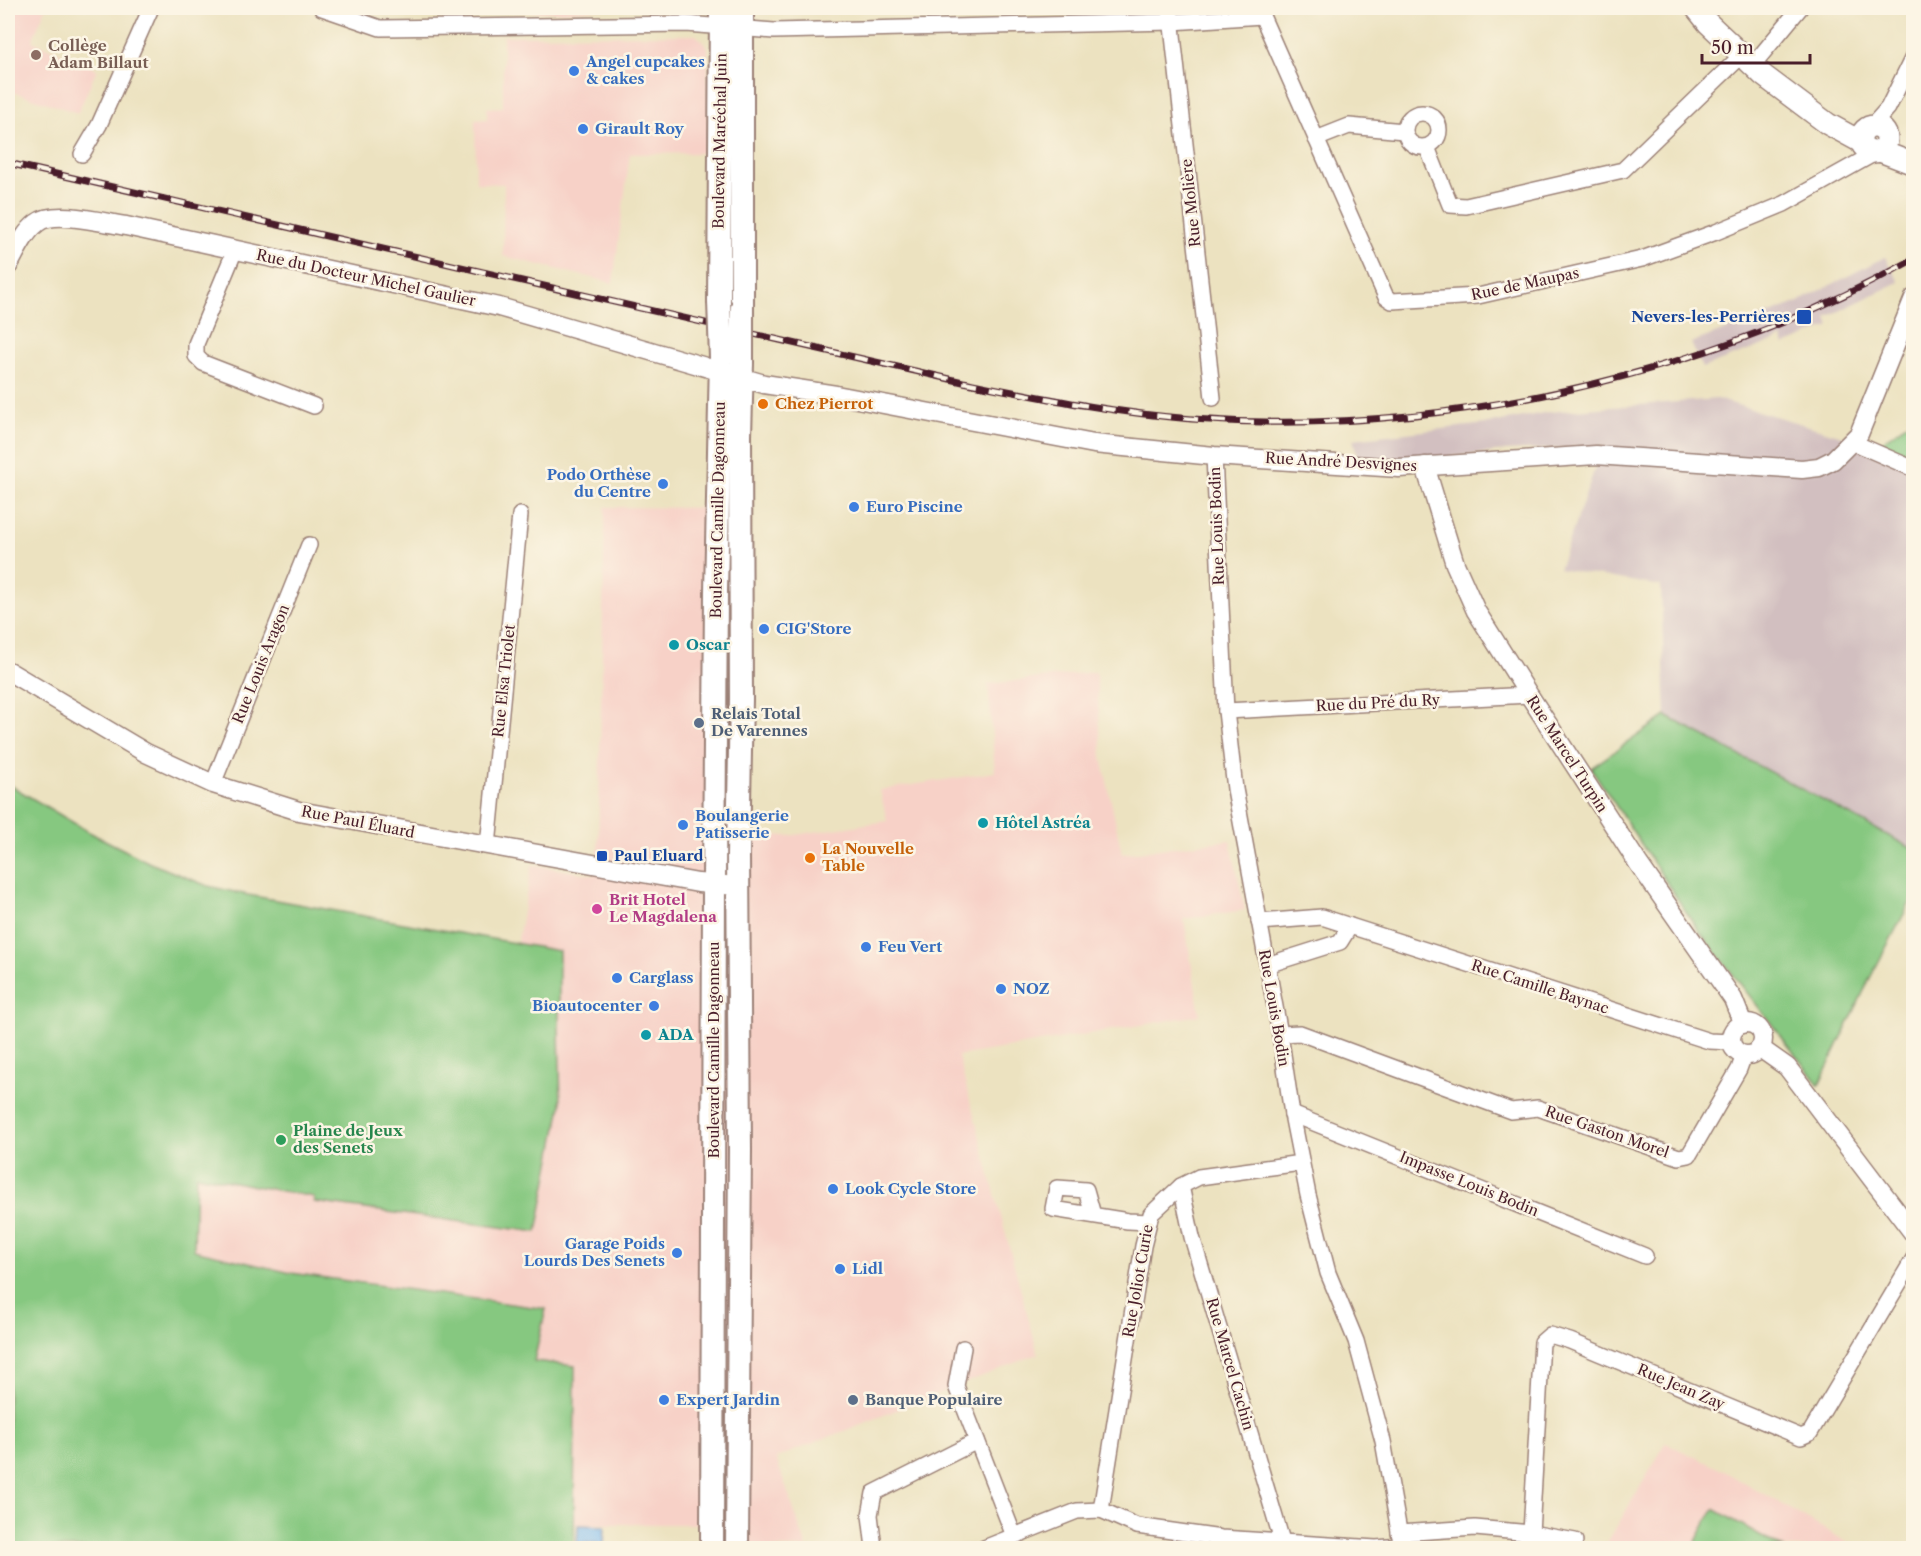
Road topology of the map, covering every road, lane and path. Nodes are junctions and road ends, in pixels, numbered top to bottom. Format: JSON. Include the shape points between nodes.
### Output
{"nodes":[{"id":1,"x":151,"y":8,"type":"edge"},
{"id":2,"x":321,"y":8,"type":"edge"},
{"id":3,"x":1696,"y":8,"type":"edge"},
{"id":4,"x":1800,"y":8,"type":"edge"},
{"id":5,"x":1259,"y":12,"type":"edge"},
{"id":6,"x":1171,"y":15,"type":"edge"},
{"id":7,"x":731,"y":16,"type":"edge"},
{"id":8,"x":1914,"y":55,"type":"edge"},
{"id":9,"x":1747,"y":61,"type":"junction"},
{"id":10,"x":1404,"y":131,"type":"junction"},
{"id":11,"x":1316,"y":139,"type":"junction"},
{"id":12,"x":1872,"y":143,"type":"junction"},
{"id":13,"x":1427,"y":147,"type":"junction"},
{"id":14,"x":82,"y":154,"type":"dead end"},
{"id":15,"x":1911,"y":163,"type":"edge"},
{"id":16,"x":235,"y":250,"type":"junction"},
{"id":17,"x":8,"y":266,"type":"edge"},
{"id":18,"x":1914,"y":298,"type":"edge"},
{"id":19,"x":730,"y":304,"type":"junction"},
{"id":20,"x":731,"y":367,"type":"junction"},
{"id":21,"x":1213,"y":398,"type":"dead end"},
{"id":22,"x":314,"y":406,"type":"dead end"},
{"id":23,"x":1852,"y":442,"type":"junction"},
{"id":24,"x":1214,"y":456,"type":"junction"},
{"id":25,"x":1425,"y":466,"type":"junction"},
{"id":26,"x":1914,"y":469,"type":"edge"},
{"id":27,"x":520,"y":515,"type":"dead end"},
{"id":28,"x":309,"y":545,"type":"dead end"},
{"id":29,"x":8,"y":671,"type":"edge"},
{"id":30,"x":1529,"y":695,"type":"junction"},
{"id":31,"x":1226,"y":711,"type":"junction"},
{"id":32,"x":213,"y":784,"type":"junction"},
{"id":33,"x":488,"y":846,"type":"junction"},
{"id":34,"x":714,"y":884,"type":"junction"},
{"id":35,"x":738,"y":886,"type":"junction"},
{"id":36,"x":1259,"y":922,"type":"junction"},
{"id":37,"x":1350,"y":926,"type":"junction"},
{"id":38,"x":1267,"y":965,"type":"junction"},
{"id":39,"x":1743,"y":1024,"type":"junction"},
{"id":40,"x":1280,"y":1034,"type":"junction"},
{"id":41,"x":1745,"y":1048,"type":"junction"},
{"id":42,"x":1292,"y":1114,"type":"junction"},
{"id":43,"x":1301,"y":1163,"type":"junction"},
{"id":44,"x":1181,"y":1186,"type":"junction"},
{"id":45,"x":1093,"y":1215,"type":"dead end"},
{"id":46,"x":1149,"y":1222,"type":"junction"},
{"id":47,"x":1914,"y":1234,"type":"edge"},
{"id":48,"x":1645,"y":1256,"type":"dead end"},
{"id":49,"x":1914,"y":1258,"type":"edge"},
{"id":50,"x":963,"y":1348,"type":"dead end"},
{"id":51,"x":977,"y":1441,"type":"junction"},
{"id":52,"x":1101,"y":1510,"type":"junction"},
{"id":53,"x":1531,"y":1533,"type":"junction"},
{"id":54,"x":1014,"y":1536,"type":"junction"},
{"id":55,"x":1282,"y":1541,"type":"junction"},
{"id":56,"x":1575,"y":1541,"type":"dead end"},
{"id":57,"x":1401,"y":1542,"type":"edge"},
{"id":58,"x":1220,"y":1543,"type":"edge"},
{"id":59,"x":712,"y":1548,"type":"edge"},
{"id":60,"x":737,"y":1548,"type":"edge"},
{"id":61,"x":874,"y":1548,"type":"edge"},
{"id":62,"x":984,"y":1548,"type":"edge"}],
"edges":[{"from":1,"to":14,"type":"street"},
{"from":2,"to":7,"type":"street","via":[[380,28],[686,24]]},
{"from":3,"to":9,"type":"main road"},
{"from":4,"to":9,"type":"street"},
{"from":5,"to":6,"type":"street"},
{"from":5,"to":11,"type":"street","name":"Rue de Maupas"},
{"from":6,"to":7,"type":"street","via":[[774,31]]},
{"from":6,"to":21,"type":"street","name":"Rue Molière"},
{"from":7,"to":19,"type":"main road","name":"Boulevard Maréchal Juin","via":[[741,206]]},
{"from":7,"to":19,"type":"main road","name":"Boulevard Maréchal Juin","via":[[719,255]]},
{"from":8,"to":12,"type":"street"},
{"from":9,"to":12,"type":"main road","via":[[1791,97]]},
{"from":9,"to":13,"type":"street","via":[[1623,170],[1466,206],[1450,205]]},
{"from":10,"to":11,"type":"street","via":[[1349,126]]},
{"from":10,"to":13,"type":"street","via":[[1416,147]]},
{"from":10,"to":13,"type":"street","via":[[1412,116],[1424,113],[1434,118],[1439,135]]},
{"from":11,"to":12,"type":"street","name":"Rue de Maupas","via":[[1386,297],[1392,301],[1479,296],[1642,259],[1784,204]]},
{"from":12,"to":15,"type":"main road"},
{"from":16,"to":17,"type":"street","name":"Rue du Docteur Michel Gaulier","via":[[126,226],[45,218],[33,227]]},
{"from":16,"to":20,"type":"street","name":"Rue du Docteur Michel Gaulier","via":[[499,307]]},
{"from":16,"to":22,"type":"street","via":[[196,344],[196,356],[203,363]]},
{"from":18,"to":23,"type":"street","name":"Rue André Desvignes"},
{"from":19,"to":20,"type":"main road","name":"Boulevard Maréchal Juin","bridge":true},
{"from":20,"to":24,"type":"street","name":"Rue André Desvignes","via":[[764,384],[1094,444]]},
{"from":20,"to":34,"type":"main road","name":"Boulevard Camille Dagonneau","via":[[716,602]]},
{"from":20,"to":35,"type":"main road","name":"Boulevard Camille Dagonneau","via":[[740,436]]},
{"from":23,"to":25,"type":"street","name":"Rue André Desvignes","via":[[1833,460],[1802,469],[1596,455]]},
{"from":23,"to":26,"type":"street"},
{"from":24,"to":25,"type":"street","name":"Rue André Desvignes","via":[[1399,468]]},
{"from":24,"to":31,"type":"street","name":"Rue Louis Bodin"},
{"from":25,"to":30,"type":"street","name":"Rue Marcel Turpin","via":[[1459,573],[1476,611]]},
{"from":27,"to":33,"type":"street","name":"Rue Elsa Triolet"},
{"from":28,"to":32,"type":"street","name":"Rue Louis Aragon"},
{"from":29,"to":32,"type":"street","name":"Rue Paul Éluard","via":[[146,753]]},
{"from":30,"to":31,"type":"street","name":"Rue du Pré du Ry"},
{"from":30,"to":39,"type":"street","name":"Rue Marcel Turpin","via":[[1733,999]]},
{"from":31,"to":36,"type":"street","name":"Rue Louis Bodin","via":[[1235,789]]},
{"from":32,"to":33,"type":"street","name":"Rue Paul Éluard","via":[[299,811]]},
{"from":33,"to":34,"type":"street","name":"Rue Paul Éluard"},
{"from":34,"to":35,"type":"street","name":"Rue Paul Éluard"},
{"from":34,"to":59,"type":"main road","name":"Boulevard Camille Dagonneau"},
{"from":35,"to":60,"type":"main road","name":"Boulevard Camille Dagonneau"},
{"from":36,"to":37,"type":"street","name":"Rue Camille Baynac","via":[[1322,917]]},
{"from":36,"to":38,"type":"street","name":"Rue Louis Bodin"},
{"from":37,"to":38,"type":"street","via":[[1340,942]]},
{"from":37,"to":41,"type":"street","name":"Rue Camille Baynac","via":[[1709,1041]]},
{"from":38,"to":40,"type":"street","name":"Rue Louis Bodin"},
{"from":39,"to":41,"type":"street","via":[[1731,1037]]},
{"from":39,"to":41,"type":"street","via":[[1760,1029],[1763,1039]]},
{"from":40,"to":41,"type":"street","name":"Rue Gaston Morel","via":[[1300,1033],[1511,1111],[1538,1108],[1679,1157],[1689,1155],[1739,1069]]},
{"from":40,"to":42,"type":"street","name":"Rue Louis Bodin"},
{"from":41,"to":47,"type":"street","via":[[1786,1067]]},
{"from":42,"to":43,"type":"street","name":"Rue Louis Bodin"},
{"from":42,"to":48,"type":"street","name":"Impasse Louis Bodin"},
{"from":43,"to":44,"type":"street","name":"Rue Joliot Curie","via":[[1199,1177]]},
{"from":43,"to":57,"type":"street","name":"Rue Louis Bodin","via":[[1328,1273],[1356,1341],[1383,1441]]},
{"from":44,"to":46,"type":"street","name":"Rue Joliot Curie","via":[[1151,1214]]},
{"from":44,"to":55,"type":"street","name":"Rue Marcel Cachin","via":[[1192,1237]]},
{"from":45,"to":46,"type":"street"},
{"from":46,"to":52,"type":"street","name":"Rue Joliot Curie"},
{"from":49,"to":53,"type":"street","name":"Rue Jean Zay","via":[[1810,1433],[1801,1437],[1551,1335],[1542,1342]]},
{"from":50,"to":51,"type":"street","via":[[956,1386]]},
{"from":51,"to":54,"type":"street"},
{"from":51,"to":61,"type":"street","via":[[874,1493],[870,1515]]},
{"from":52,"to":54,"type":"street","via":[[1077,1511]]},
{"from":52,"to":58,"type":"street","via":[[1137,1526]]},
{"from":53,"to":56,"type":"street"},
{"from":53,"to":57,"type":"street","via":[[1474,1528]]},
{"from":54,"to":62,"type":"street"},
{"from":55,"to":57,"type":"street","via":[[1376,1548]]},
{"from":55,"to":58,"type":"street"}]}
